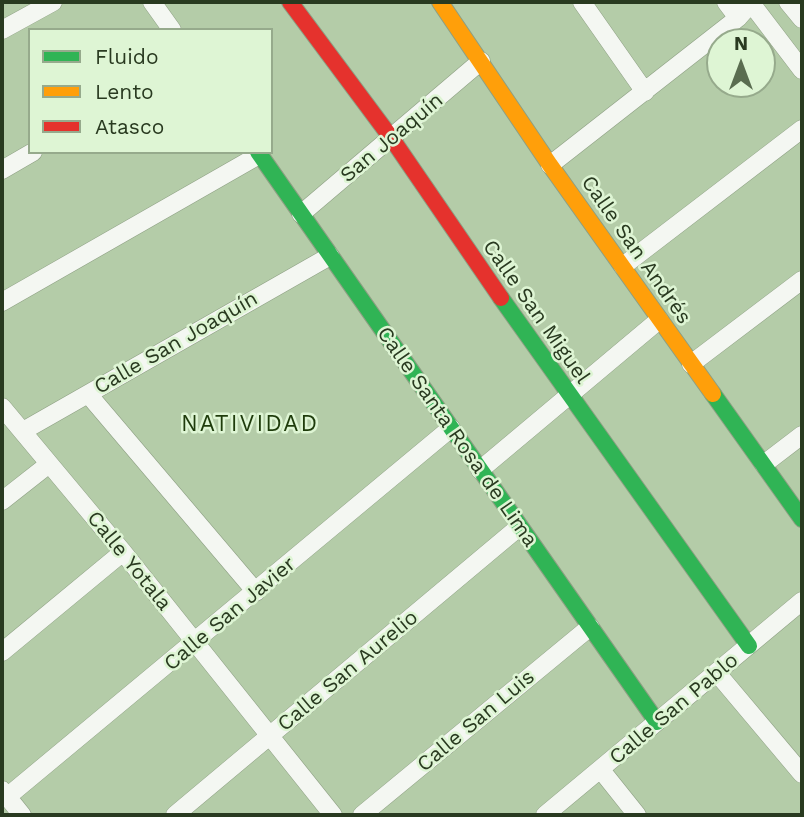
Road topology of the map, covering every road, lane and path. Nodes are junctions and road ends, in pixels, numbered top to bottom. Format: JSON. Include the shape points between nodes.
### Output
{"nodes":[{"id":1,"x":53,"y":2,"type":"edge"},
{"id":2,"x":152,"y":2,"type":"edge"},
{"id":3,"x":290,"y":2,"type":"edge"},
{"id":4,"x":440,"y":2,"type":"edge"},
{"id":5,"x":582,"y":2,"type":"edge"},
{"id":6,"x":726,"y":2,"type":"edge"},
{"id":7,"x":751,"y":2,"type":"edge"},
{"id":8,"x":789,"y":2,"type":"edge"},
{"id":9,"x":738,"y":19,"type":"junction"},
{"id":10,"x":802,"y":19,"type":"edge"},
{"id":11,"x":171,"y":28,"type":"edge"},
{"id":12,"x":2,"y":30,"type":"edge"},
{"id":13,"x":481,"y":61,"type":"junction"},
{"id":14,"x":802,"y":70,"type":"edge"},
{"id":15,"x":645,"y":92,"type":"junction"},
{"id":16,"x":802,"y":129,"type":"edge"},
{"id":17,"x":392,"y":139,"type":"junction"},
{"id":18,"x":30,"y":154,"type":"edge"},
{"id":19,"x":259,"y":154,"type":"edge"},
{"id":20,"x":550,"y":165,"type":"junction"},
{"id":21,"x":2,"y":170,"type":"edge"},
{"id":22,"x":301,"y":215,"type":"junction"},
{"id":23,"x":330,"y":256,"type":"junction"},
{"id":24,"x":623,"y":266,"type":"junction"},
{"id":25,"x":802,"y":280,"type":"edge"},
{"id":26,"x":2,"y":302,"type":"edge"},
{"id":27,"x":659,"y":320,"type":"junction"},
{"id":28,"x":691,"y":364,"type":"junction"},
{"id":29,"x":88,"y":394,"type":"junction"},
{"id":30,"x":569,"y":397,"type":"junction"},
{"id":31,"x":2,"y":407,"type":"edge"},
{"id":32,"x":451,"y":428,"type":"junction"},
{"id":33,"x":23,"y":431,"type":"junction"},
{"id":34,"x":802,"y":435,"type":"edge"},
{"id":35,"x":49,"y":464,"type":"junction"},
{"id":36,"x":764,"y":464,"type":"junction"},
{"id":37,"x":480,"y":470,"type":"junction"},
{"id":38,"x":2,"y":502,"type":"edge"},
{"id":39,"x":802,"y":519,"type":"edge"},
{"id":40,"x":519,"y":527,"type":"junction"},
{"id":41,"x":123,"y":552,"type":"junction"},
{"id":42,"x":256,"y":592,"type":"junction"},
{"id":43,"x":802,"y":601,"type":"edge"},
{"id":44,"x":590,"y":627,"type":"junction"},
{"id":45,"x":195,"y":644,"type":"junction"},
{"id":46,"x":749,"y":646,"type":"junction"},
{"id":47,"x":2,"y":652,"type":"edge"},
{"id":48,"x":717,"y":673,"type":"junction"},
{"id":49,"x":656,"y":722,"type":"junction"},
{"id":50,"x":270,"y":737,"type":"junction"},
{"id":51,"x":796,"y":754,"type":"edge"},
{"id":52,"x":601,"y":770,"type":"junction"},
{"id":53,"x":802,"y":774,"type":"edge"},
{"id":54,"x":4,"y":793,"type":"edge"},
{"id":55,"x":22,"y":815,"type":"edge"},
{"id":56,"x":176,"y":815,"type":"edge"},
{"id":57,"x":333,"y":815,"type":"edge"},
{"id":58,"x":362,"y":815,"type":"edge"},
{"id":59,"x":545,"y":815,"type":"edge"},
{"id":60,"x":637,"y":815,"type":"edge"}],
"edges":[{"from":1,"to":12,"type":"street"},
{"from":2,"to":11,"type":"street"},
{"from":3,"to":17,"type":"street","name":"Calle San Miguel"},
{"from":4,"to":13,"type":"street","name":"Calle San Andrés"},
{"from":5,"to":15,"type":"street"},
{"from":6,"to":9,"type":"street"},
{"from":7,"to":9,"type":"street"},
{"from":7,"to":14,"type":"street"},
{"from":8,"to":10,"type":"street"},
{"from":9,"to":15,"type":"street"},
{"from":13,"to":17,"type":"street","name":"San Joaquín"},
{"from":13,"to":20,"type":"street","name":"Calle San Andrés"},
{"from":15,"to":20,"type":"street"},
{"from":16,"to":24,"type":"street"},
{"from":17,"to":22,"type":"street","name":"San Joaquín"},
{"from":17,"to":30,"type":"street","name":"Calle San Miguel"},
{"from":18,"to":21,"type":"street"},
{"from":19,"to":22,"type":"street","name":"Calle Santa Rosa de Lima"},
{"from":19,"to":26,"type":"street"},
{"from":20,"to":24,"type":"street","name":"Calle San Andrés"},
{"from":22,"to":23,"type":"street","name":"Calle Santa Rosa de Lima"},
{"from":23,"to":29,"type":"street","name":"Calle San Joaquín"},
{"from":23,"to":32,"type":"street","name":"Calle Santa Rosa de Lima"},
{"from":24,"to":27,"type":"street","name":"Calle San Andrés"},
{"from":25,"to":28,"type":"street"},
{"from":27,"to":28,"type":"street","name":"Calle San Andrés"},
{"from":27,"to":30,"type":"street"},
{"from":28,"to":36,"type":"street","name":"Calle San Andrés"},
{"from":29,"to":33,"type":"street","name":"Calle San Joaquín"},
{"from":29,"to":42,"type":"street"},
{"from":30,"to":37,"type":"street"},
{"from":30,"to":46,"type":"street","name":"Calle San Miguel"},
{"from":31,"to":33,"type":"street","name":"Calle Yotala"},
{"from":32,"to":37,"type":"street","name":"Calle Santa Rosa de Lima"},
{"from":32,"to":42,"type":"street","name":"Calle San Javier"},
{"from":33,"to":35,"type":"street","name":"Calle Yotala"},
{"from":34,"to":36,"type":"street"},
{"from":35,"to":38,"type":"street"},
{"from":35,"to":41,"type":"street","name":"Calle Yotala"},
{"from":36,"to":39,"type":"street","name":"Calle San Andrés"},
{"from":37,"to":40,"type":"street","name":"Calle Santa Rosa de Lima"},
{"from":40,"to":44,"type":"street","name":"Calle Santa Rosa de Lima"},
{"from":40,"to":50,"type":"street","name":"Calle San Aurelio"},
{"from":41,"to":45,"type":"street","name":"Calle Yotala"},
{"from":41,"to":47,"type":"street"},
{"from":42,"to":45,"type":"street","name":"Calle San Javier"},
{"from":43,"to":46,"type":"street","name":"Calle San Pablo"},
{"from":44,"to":49,"type":"street","name":"Calle Santa Rosa de Lima"},
{"from":44,"to":58,"type":"street","name":"Calle San Luis"},
{"from":45,"to":50,"type":"street","name":"Calle Yotala"},
{"from":45,"to":54,"type":"street","name":"Calle San Javier"},
{"from":46,"to":48,"type":"street","name":"Calle San Pablo"},
{"from":48,"to":49,"type":"street","name":"Calle San Pablo"},
{"from":48,"to":51,"type":"street"},
{"from":49,"to":52,"type":"street","name":"Calle San Pablo"},
{"from":50,"to":56,"type":"street","name":"Calle San Aurelio"},
{"from":50,"to":57,"type":"street","name":"Calle Yotala"},
{"from":51,"to":53,"type":"street"},
{"from":52,"to":59,"type":"street","name":"Calle San Pablo"},
{"from":52,"to":60,"type":"street"},
{"from":54,"to":55,"type":"street"}]}
